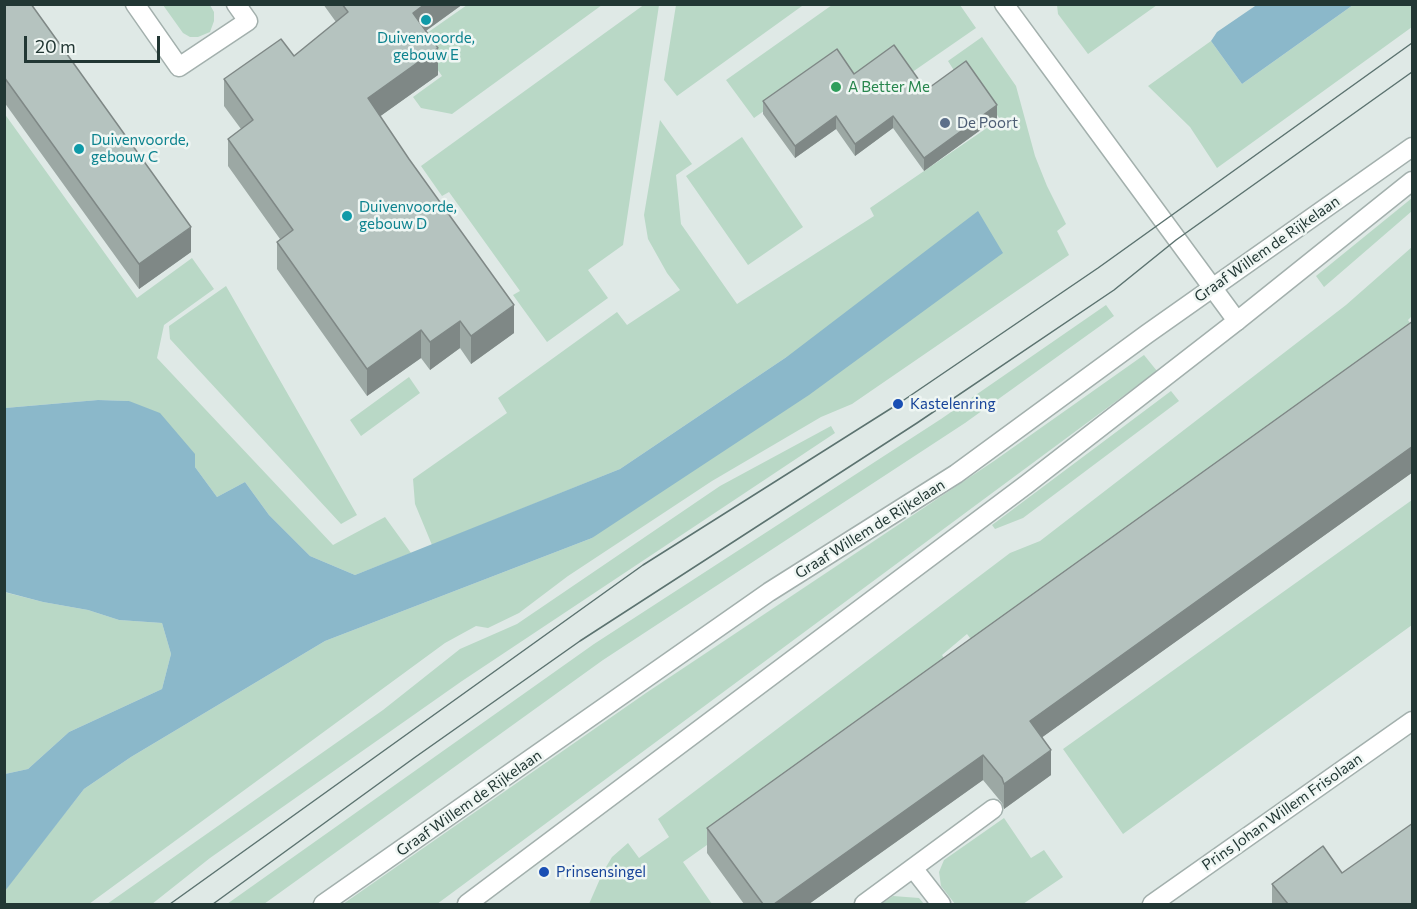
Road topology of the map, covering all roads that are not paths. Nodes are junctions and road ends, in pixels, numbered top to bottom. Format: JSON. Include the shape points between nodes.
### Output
{"nodes":[{"id":1,"x":135,"y":4,"type":"edge"},
{"id":2,"x":236,"y":4,"type":"edge"},
{"id":3,"x":1004,"y":4,"type":"edge"},
{"id":4,"x":1413,"y":147,"type":"edge"},
{"id":5,"x":1413,"y":181,"type":"edge"},
{"id":6,"x":1212,"y":288,"type":"junction"},
{"id":7,"x":1237,"y":321,"type":"junction"},
{"id":8,"x":1413,"y":721,"type":"edge"},
{"id":9,"x":993,"y":809,"type":"edge"},
{"id":10,"x":914,"y":868,"type":"junction"},
{"id":11,"x":323,"y":904,"type":"edge"},
{"id":12,"x":467,"y":904,"type":"edge"},
{"id":13,"x":864,"y":904,"type":"edge"},
{"id":14,"x":940,"y":904,"type":"edge"},
{"id":15,"x":1152,"y":904,"type":"edge"}],
"edges":[{"from":1,"to":2,"type":"street","via":[[179,67],[248,21]]},
{"from":3,"to":6,"type":"street"},
{"from":4,"to":6,"type":"street","name":"Graaf Willem de Rijkelaan"},
{"from":5,"to":7,"type":"street"},
{"from":6,"to":7,"type":"street"},
{"from":6,"to":11,"type":"street","name":"Graaf Willem de Rijkelaan","via":[[956,474],[769,592]]},
{"from":7,"to":12,"type":"street","via":[[1027,484]]},
{"from":8,"to":15,"type":"street","name":"Prins Johan Willem Frisolaan"},
{"from":9,"to":10,"type":"street"},
{"from":10,"to":13,"type":"street"},
{"from":10,"to":14,"type":"street"}]}
